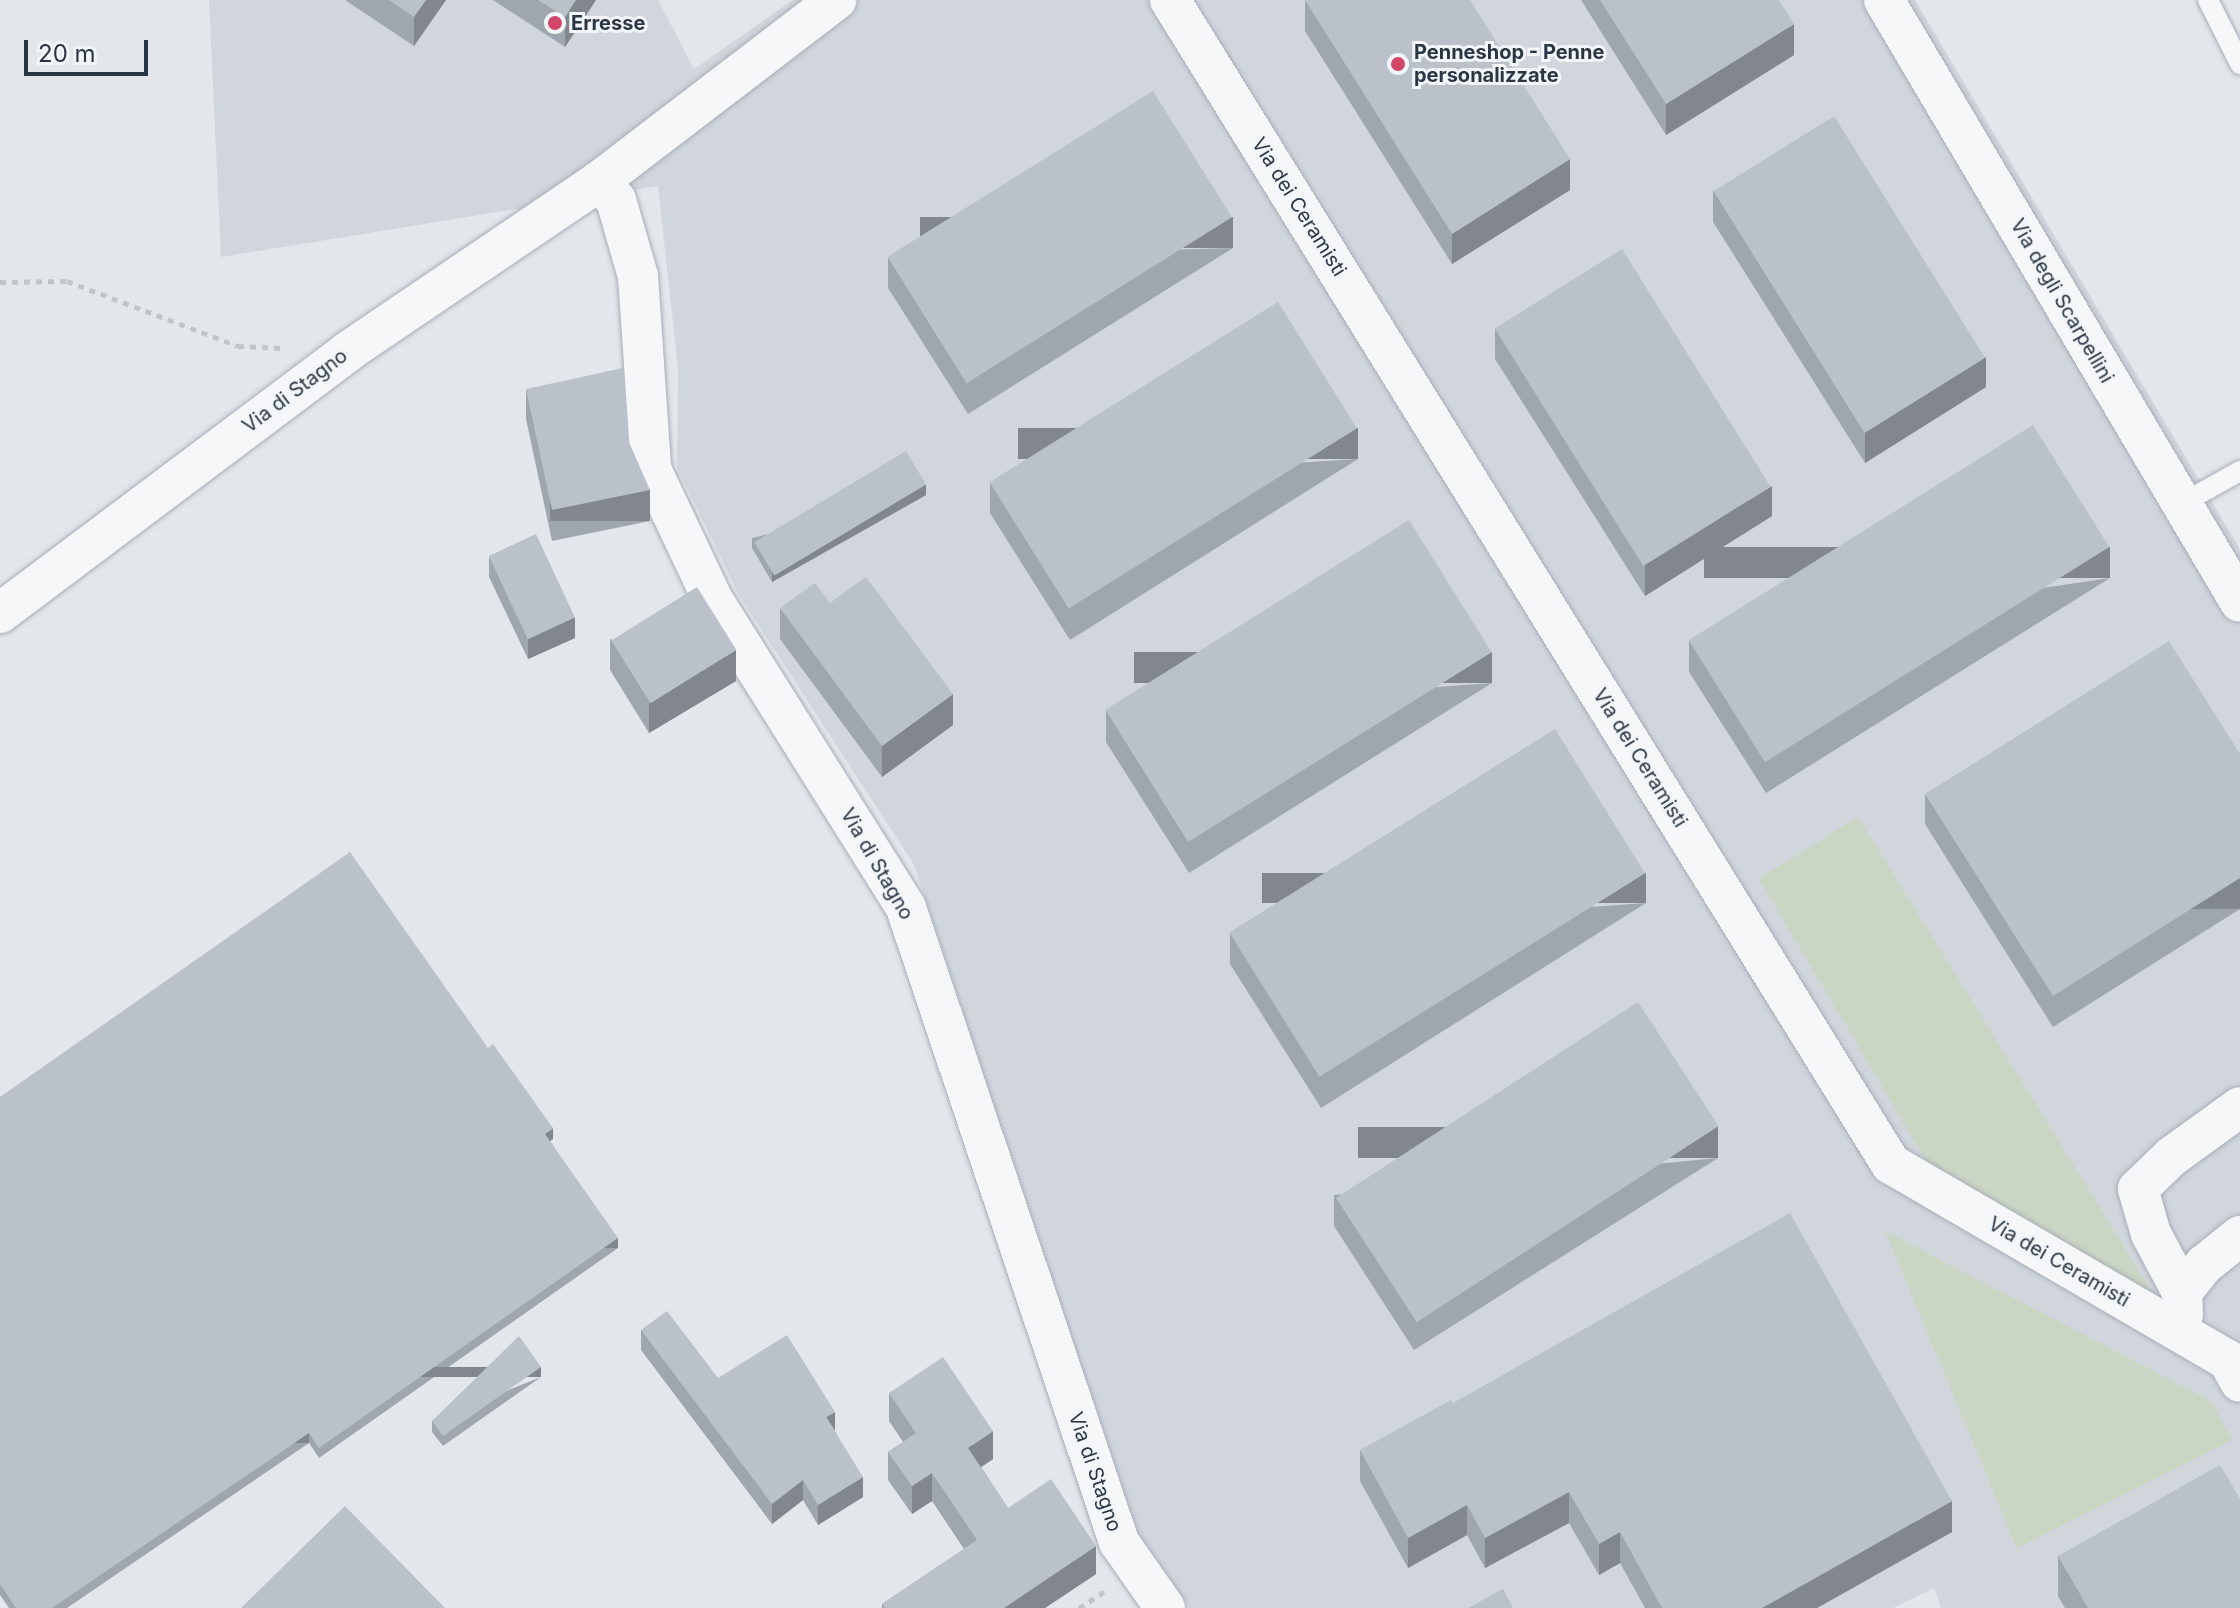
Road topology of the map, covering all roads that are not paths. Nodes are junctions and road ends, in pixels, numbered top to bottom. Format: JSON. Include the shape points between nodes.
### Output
{"nodes":[{"id":1,"x":836,"y":0,"type":"edge"},
{"id":2,"x":1170,"y":0,"type":"edge"},
{"id":3,"x":1884,"y":0,"type":"edge"},
{"id":4,"x":2208,"y":0,"type":"edge"},
{"id":5,"x":2240,"y":64,"type":"edge"},
{"id":6,"x":598,"y":182,"type":"junction"},
{"id":7,"x":2240,"y":471,"type":"edge"},
{"id":8,"x":2181,"y":504,"type":"junction"},
{"id":9,"x":2240,"y":602,"type":"edge"},
{"id":10,"x":0,"y":613,"type":"edge"},
{"id":11,"x":2240,"y":1107,"type":"edge"},
{"id":12,"x":2240,"y":1236,"type":"edge"},
{"id":13,"x":2182,"y":1292,"type":"junction"},
{"id":14,"x":2184,"y":1334,"type":"junction"},
{"id":15,"x":2240,"y":1382,"type":"edge"},
{"id":16,"x":1165,"y":1608,"type":"edge"}],
"edges":[{"from":1,"to":6,"type":"street","name":"Via di Stagno"},
{"from":2,"to":14,"type":"street","name":"Via dei Ceramisti","via":[[1891,1164]]},
{"from":3,"to":8,"type":"street","name":"Via degli Scarpellini"},
{"from":4,"to":5,"type":"lane"},
{"from":6,"to":10,"type":"street","name":"Via di Stagno","via":[[347,352]]},
{"from":6,"to":16,"type":"street","name":"Via di Stagno","via":[[616,200],[638,276],[651,469],[713,600],[906,908],[1119,1542]]},
{"from":7,"to":8,"type":"lane"},
{"from":8,"to":9,"type":"street","name":"Via degli Scarpellini"},
{"from":11,"to":13,"type":"street","via":[[2171,1157],[2138,1189],[2151,1234]]},
{"from":12,"to":13,"type":"street","via":[[2205,1264]]},
{"from":13,"to":14,"type":"street"},
{"from":14,"to":15,"type":"street","name":"Via dei Ceramisti","via":[[2228,1360]]}]}
